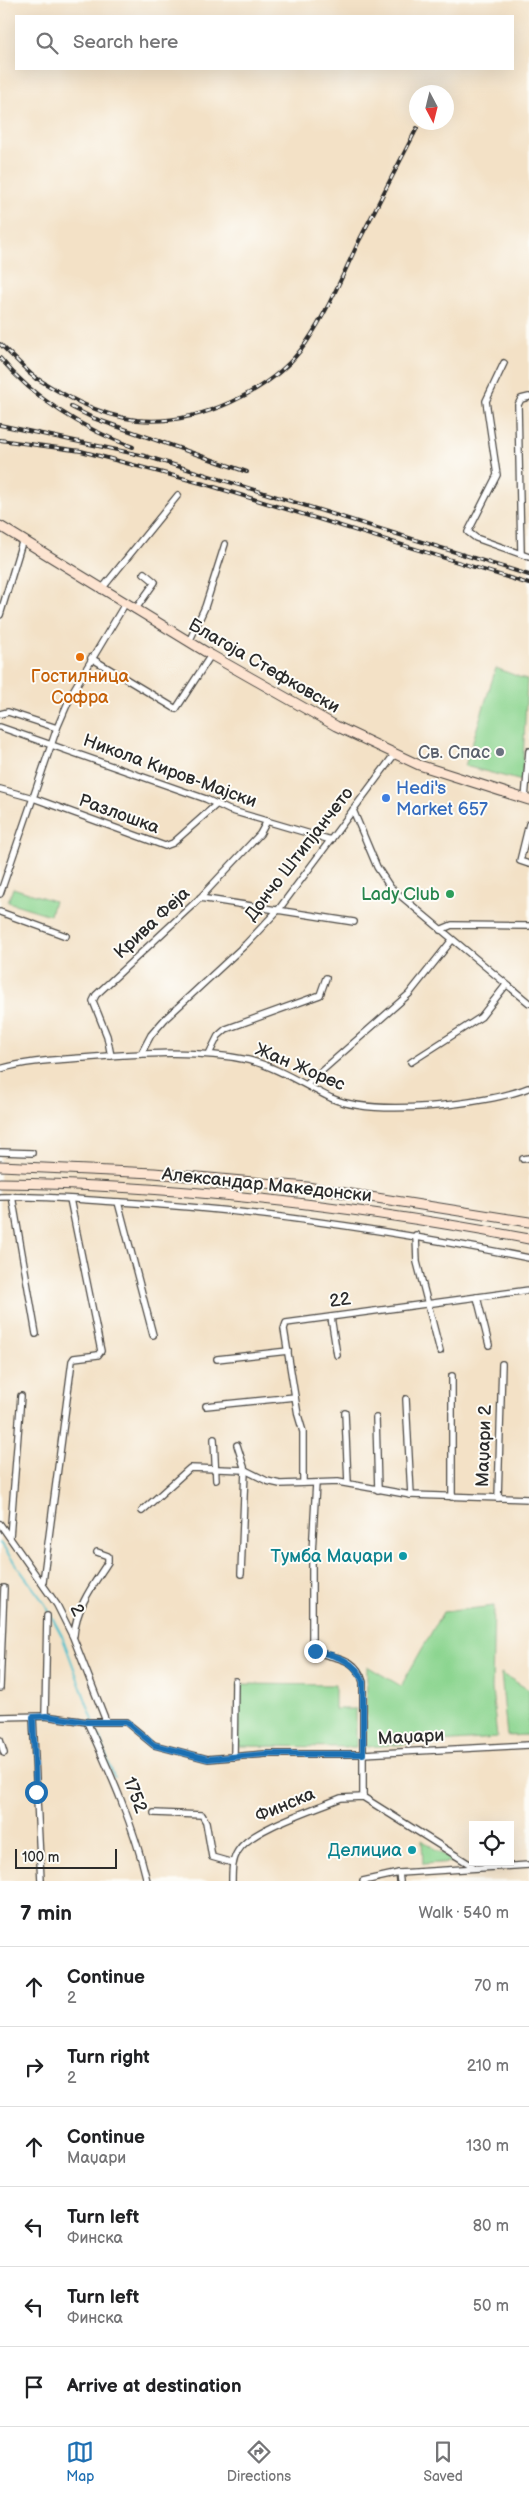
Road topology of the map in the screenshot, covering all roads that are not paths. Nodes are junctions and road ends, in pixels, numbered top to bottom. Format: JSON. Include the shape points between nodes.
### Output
{"nodes":[{"id":1,"x":504,"y":363,"type":"dead end"},
{"id":2,"x":529,"y":397,"type":"edge"},
{"id":3,"x":178,"y":495,"type":"dead end"},
{"id":4,"x":0,"y":526,"type":"edge"},
{"id":5,"x":23,"y":540,"type":"junction"},
{"id":6,"x":225,"y":544,"type":"dead end"},
{"id":7,"x":521,"y":554,"type":"junction"},
{"id":8,"x":529,"y":557,"type":"edge"},
{"id":9,"x":144,"y":573,"type":"dead end"},
{"id":10,"x":101,"y":590,"type":"junction"},
{"id":11,"x":126,"y":604,"type":"junction"},
{"id":12,"x":135,"y":610,"type":"junction"},
{"id":13,"x":0,"y":616,"type":"edge"},
{"id":14,"x":189,"y":642,"type":"junction"},
{"id":15,"x":211,"y":656,"type":"junction"},
{"id":16,"x":92,"y":658,"type":"junction"},
{"id":17,"x":0,"y":714,"type":"edge"},
{"id":18,"x":0,"y":727,"type":"edge"},
{"id":19,"x":57,"y":728,"type":"junction"},
{"id":20,"x":50,"y":745,"type":"junction"},
{"id":21,"x":529,"y":751,"type":"edge"},
{"id":22,"x":394,"y":755,"type":"junction"},
{"id":23,"x":0,"y":789,"type":"edge"},
{"id":24,"x":33,"y":798,"type":"junction"},
{"id":25,"x":527,"y":800,"type":"edge"},
{"id":26,"x":217,"y":804,"type":"junction"},
{"id":27,"x":353,"y":810,"type":"junction"},
{"id":28,"x":267,"y":821,"type":"junction"},
{"id":29,"x":529,"y":824,"type":"edge"},
{"id":30,"x":331,"y":840,"type":"junction"},
{"id":31,"x":529,"y":864,"type":"edge"},
{"id":32,"x":0,"y":894,"type":"edge"},
{"id":33,"x":200,"y":898,"type":"junction"},
{"id":34,"x":279,"y":910,"type":"junction"},
{"id":35,"x":0,"y":912,"type":"edge"},
{"id":36,"x":354,"y":922,"type":"dead end"},
{"id":37,"x":529,"y":926,"type":"edge"},
{"id":38,"x":440,"y":930,"type":"junction"},
{"id":39,"x":66,"y":936,"type":"dead end"},
{"id":40,"x":452,"y":940,"type":"junction"},
{"id":41,"x":326,"y":978,"type":"dead end"},
{"id":42,"x":506,"y":984,"type":"junction"},
{"id":43,"x":529,"y":1003,"type":"edge"},
{"id":44,"x":141,"y":1054,"type":"junction"},
{"id":45,"x":209,"y":1054,"type":"junction"},
{"id":46,"x":111,"y":1056,"type":"junction"},
{"id":47,"x":410,"y":1062,"type":"dead end"},
{"id":48,"x":0,"y":1069,"type":"edge"},
{"id":49,"x":307,"y":1084,"type":"junction"},
{"id":50,"x":528,"y":1088,"type":"dead end"},
{"id":51,"x":0,"y":1152,"type":"edge"},
{"id":52,"x":32,"y":1152,"type":"dead end"},
{"id":53,"x":0,"y":1166,"type":"edge"},
{"id":54,"x":0,"y":1183,"type":"edge"},
{"id":55,"x":12,"y":1196,"type":"junction"},
{"id":56,"x":0,"y":1197,"type":"edge"},
{"id":57,"x":70,"y":1199,"type":"junction"},
{"id":58,"x":118,"y":1202,"type":"junction"},
{"id":59,"x":529,"y":1222,"type":"edge"},
{"id":60,"x":416,"y":1235,"type":"junction"},
{"id":61,"x":529,"y":1239,"type":"edge"},
{"id":62,"x":529,"y":1258,"type":"edge"},
{"id":63,"x":529,"y":1290,"type":"edge"},
{"id":64,"x":477,"y":1297,"type":"junction"},
{"id":65,"x":427,"y":1303,"type":"junction"},
{"id":66,"x":331,"y":1316,"type":"junction"},
{"id":67,"x":36,"y":1334,"type":"dead end"},
{"id":68,"x":153,"y":1335,"type":"dead end"},
{"id":69,"x":488,"y":1344,"type":"dead end"},
{"id":70,"x":288,"y":1350,"type":"junction"},
{"id":71,"x":440,"y":1352,"type":"dead end"},
{"id":72,"x":337,"y":1355,"type":"dead end"},
{"id":73,"x":217,"y":1359,"type":"dead end"},
{"id":74,"x":502,"y":1364,"type":"dead end"},
{"id":75,"x":452,"y":1376,"type":"dead end"},
{"id":76,"x":21,"y":1396,"type":"dead end"},
{"id":77,"x":295,"y":1397,"type":"junction"},
{"id":78,"x":406,"y":1399,"type":"dead end"},
{"id":79,"x":206,"y":1406,"type":"dead end"},
{"id":80,"x":345,"y":1413,"type":"dead end"},
{"id":81,"x":376,"y":1418,"type":"dead end"},
{"id":82,"x":214,"y":1439,"type":"dead end"},
{"id":83,"x":237,"y":1445,"type":"dead end"},
{"id":84,"x":215,"y":1468,"type":"junction"},
{"id":85,"x":245,"y":1470,"type":"junction"},
{"id":86,"x":216,"y":1480,"type":"dead end"},
{"id":87,"x":303,"y":1483,"type":"junction"},
{"id":88,"x":316,"y":1483,"type":"junction"},
{"id":89,"x":348,"y":1483,"type":"junction"},
{"id":90,"x":378,"y":1490,"type":"junction"},
{"id":91,"x":411,"y":1496,"type":"junction"},
{"id":92,"x":452,"y":1497,"type":"junction"},
{"id":93,"x":498,"y":1498,"type":"junction"},
{"id":94,"x":529,"y":1499,"type":"edge"},
{"id":95,"x":142,"y":1511,"type":"dead end"},
{"id":96,"x":0,"y":1524,"type":"edge"},
{"id":97,"x":10,"y":1537,"type":"junction"},
{"id":98,"x":97,"y":1552,"type":"dead end"},
{"id":99,"x":241,"y":1574,"type":"dead end"},
{"id":100,"x":43,"y":1582,"type":"junction"},
{"id":101,"x":4,"y":1588,"type":"dead end"},
{"id":102,"x":47,"y":1616,"type":"dead end"},
{"id":103,"x":74,"y":1637,"type":"junction"},
{"id":104,"x":235,"y":1682,"type":"dead end"},
{"id":105,"x":0,"y":1688,"type":"edge"},
{"id":106,"x":46,"y":1716,"type":"junction"},
{"id":107,"x":0,"y":1717,"type":"edge"},
{"id":108,"x":33,"y":1717,"type":"junction"},
{"id":109,"x":106,"y":1721,"type":"junction"},
{"id":110,"x":87,"y":1722,"type":"junction"},
{"id":111,"x":0,"y":1740,"type":"edge"},
{"id":112,"x":529,"y":1745,"type":"edge"},
{"id":113,"x":4,"y":1752,"type":"dead end"},
{"id":114,"x":363,"y":1754,"type":"junction"},
{"id":115,"x":234,"y":1757,"type":"junction"},
{"id":116,"x":363,"y":1798,"type":"junction"},
{"id":117,"x":154,"y":1813,"type":"dead end"},
{"id":118,"x":233,"y":1863,"type":"junction"},
{"id":119,"x":529,"y":1865,"type":"edge"},
{"id":120,"x":474,"y":1867,"type":"junction"},
{"id":121,"x":399,"y":1872,"type":"junction"},
{"id":122,"x":41,"y":1881,"type":"edge"},
{"id":123,"x":147,"y":1881,"type":"edge"},
{"id":124,"x":232,"y":1881,"type":"edge"},
{"id":125,"x":363,"y":1881,"type":"edge"},
{"id":126,"x":400,"y":1881,"type":"edge"}],
"edges":[{"from":1,"to":7,"type":"street","via":[[486,401],[497,475],[468,532]]},
{"from":2,"to":7,"type":"street","via":[[521,399],[518,406]]},
{"from":3,"to":10,"type":"street"},
{"from":4,"to":5,"type":"street","name":"Благоја Стефковски"},
{"from":5,"to":10,"type":"street","name":"Благоја Стефковски"},
{"from":5,"to":13,"type":"street"},
{"from":6,"to":14,"type":"street","via":[[205,608]]},
{"from":7,"to":8,"type":"street"},
{"from":9,"to":12,"type":"street","via":[[155,582]]},
{"from":10,"to":11,"type":"street","name":"Благоја Стефковски"},
{"from":11,"to":12,"type":"street","name":"Благоја Стефковски"},
{"from":11,"to":16,"type":"street"},
{"from":12,"to":14,"type":"street","name":"Благоја Стефковски"},
{"from":14,"to":15,"type":"street","name":"Благоја Стефковски"},
{"from":15,"to":16,"type":"street","via":[[176,709]]},
{"from":15,"to":22,"type":"street","name":"Благоја Стефковски"},
{"from":16,"to":19,"type":"street"},
{"from":17,"to":19,"type":"street","via":[[8,712]]},
{"from":18,"to":20,"type":"street","name":"Никола Киров-Мајски"},
{"from":19,"to":20,"type":"street"},
{"from":20,"to":24,"type":"street"},
{"from":20,"to":26,"type":"street","name":"Никола Киров-Мајски"},
{"from":21,"to":25,"type":"street"},
{"from":22,"to":25,"type":"street","name":"Благоја Стефковски"},
{"from":22,"to":27,"type":"street","name":"Дончо Штипјанчето"},
{"from":23,"to":24,"type":"street","name":"Разлошка"},
{"from":24,"to":26,"type":"street","name":"Разлошка","via":[[165,846],[173,843]]},
{"from":24,"to":32,"type":"street"},
{"from":26,"to":28,"type":"street","name":"Никола Киров-Мајски"},
{"from":27,"to":30,"type":"street","name":"Дончо Штипјанчето"},
{"from":27,"to":38,"type":"street","via":[[385,881]]},
{"from":28,"to":30,"type":"street","name":"Никола Киров-Мајски"},
{"from":28,"to":33,"type":"street","name":"Крива Феја","via":[[260,834]]},
{"from":29,"to":31,"type":"street","via":[[520,861]]},
{"from":30,"to":34,"type":"street","name":"Дончо Штипјанчето"},
{"from":33,"to":34,"type":"street"},
{"from":33,"to":46,"type":"street","name":"Крива Феја","via":[[94,998]]},
{"from":34,"to":36,"type":"street"},
{"from":34,"to":44,"type":"street","name":"Дончо Штипјанчето","via":[[165,1019]]},
{"from":35,"to":39,"type":"street"},
{"from":37,"to":38,"type":"street","via":[[452,925]]},
{"from":38,"to":40,"type":"street"},
{"from":40,"to":42,"type":"street"},
{"from":40,"to":49,"type":"street","via":[[408,994]]},
{"from":41,"to":45,"type":"street","via":[[320,995],[222,1032]]},
{"from":42,"to":43,"type":"street"},
{"from":42,"to":47,"type":"street","via":[[482,1017]]},
{"from":44,"to":45,"type":"street","name":"Жан Жорес"},
{"from":44,"to":46,"type":"street","name":"Жан Жорес"},
{"from":45,"to":49,"type":"street","name":"Жан Жорес","via":[[251,1061]]},
{"from":46,"to":48,"type":"street","name":"Жан Жорес","via":[[36,1062]]},
{"from":49,"to":50,"type":"street","name":"Жан Жорес","via":[[331,1098],[368,1106],[466,1103]]},
{"from":51,"to":52,"type":"street"},
{"from":53,"to":59,"type":"street","name":"Александар Македонски","via":[[154,1173],[307,1187]]},
{"from":54,"to":61,"type":"street","name":"Александар Македонски","via":[[163,1190],[281,1201],[377,1213]]},
{"from":55,"to":56,"type":"street"},
{"from":55,"to":57,"type":"street"},
{"from":55,"to":67,"type":"street"},
{"from":57,"to":58,"type":"street"},
{"from":57,"to":100,"type":"street","via":[[101,1351],[98,1355],[72,1361]]},
{"from":58,"to":60,"type":"street","via":[[276,1215]]},
{"from":58,"to":68,"type":"street"},
{"from":60,"to":62,"type":"street"},
{"from":60,"to":65,"type":"street","via":[[417,1262]]},
{"from":63,"to":64,"type":"street","name":"22"},
{"from":64,"to":65,"type":"street","name":"22"},
{"from":64,"to":69,"type":"street"},
{"from":65,"to":66,"type":"street","name":"22"},
{"from":65,"to":71,"type":"street"},
{"from":66,"to":70,"type":"street","name":"22","via":[[286,1323]]},
{"from":66,"to":72,"type":"street"},
{"from":70,"to":73,"type":"street"},
{"from":70,"to":77,"type":"street","name":"22"},
{"from":74,"to":93,"type":"street","name":"Маџари 2"},
{"from":75,"to":92,"type":"street"},
{"from":76,"to":97,"type":"street"},
{"from":77,"to":79,"type":"street"},
{"from":77,"to":87,"type":"street","name":"22","via":[[303,1432]]},
{"from":78,"to":91,"type":"street"},
{"from":80,"to":89,"type":"street"},
{"from":81,"to":90,"type":"street"},
{"from":82,"to":84,"type":"street"},
{"from":83,"to":85,"type":"street"},
{"from":84,"to":85,"type":"street"},
{"from":84,"to":86,"type":"street"},
{"from":84,"to":95,"type":"street","via":[[188,1469]]},
{"from":85,"to":87,"type":"street","via":[[273,1482]]},
{"from":85,"to":99,"type":"street"},
{"from":87,"to":88,"type":"street"},
{"from":88,"to":89,"type":"street"},
{"from":88,"to":114,"type":"street","via":[[312,1648],[344,1660],[360,1672],[363,1682]]},
{"from":89,"to":90,"type":"street"},
{"from":90,"to":91,"type":"street"},
{"from":91,"to":92,"type":"street"},
{"from":92,"to":93,"type":"street"},
{"from":93,"to":94,"type":"street","name":"Маџари 2"},
{"from":96,"to":97,"type":"street","name":"2"},
{"from":97,"to":100,"type":"street","name":"2"},
{"from":98,"to":103,"type":"street","via":[[108,1556],[108,1562],[86,1597],[77,1617]]},
{"from":100,"to":103,"type":"street","name":"2"},
{"from":101,"to":105,"type":"street"},
{"from":102,"to":106,"type":"street"},
{"from":103,"to":109,"type":"street","name":"2"},
{"from":104,"to":115,"type":"street"},
{"from":106,"to":108,"type":"street"},
{"from":106,"to":110,"type":"street"},
{"from":107,"to":108,"type":"street"},
{"from":108,"to":122,"type":"street"},
{"from":109,"to":110,"type":"street"},
{"from":109,"to":115,"type":"street","via":[[126,1722],[154,1745],[195,1756]]},
{"from":110,"to":123,"type":"street","name":"1752","via":[[112,1776],[139,1848]]},
{"from":111,"to":113,"type":"street"},
{"from":112,"to":114,"type":"street","name":"Маџари"},
{"from":114,"to":115,"type":"street","name":"Маџари"},
{"from":114,"to":116,"type":"street"},
{"from":116,"to":118,"type":"street","name":"Финска","via":[[341,1798],[251,1836],[237,1852]]},
{"from":116,"to":120,"type":"street"},
{"from":117,"to":118,"type":"street","via":[[202,1814],[212,1857]]},
{"from":118,"to":124,"type":"street","name":"Финска"},
{"from":119,"to":120,"type":"street"},
{"from":120,"to":121,"type":"street"},
{"from":121,"to":125,"type":"street"},
{"from":121,"to":126,"type":"street"}]}
